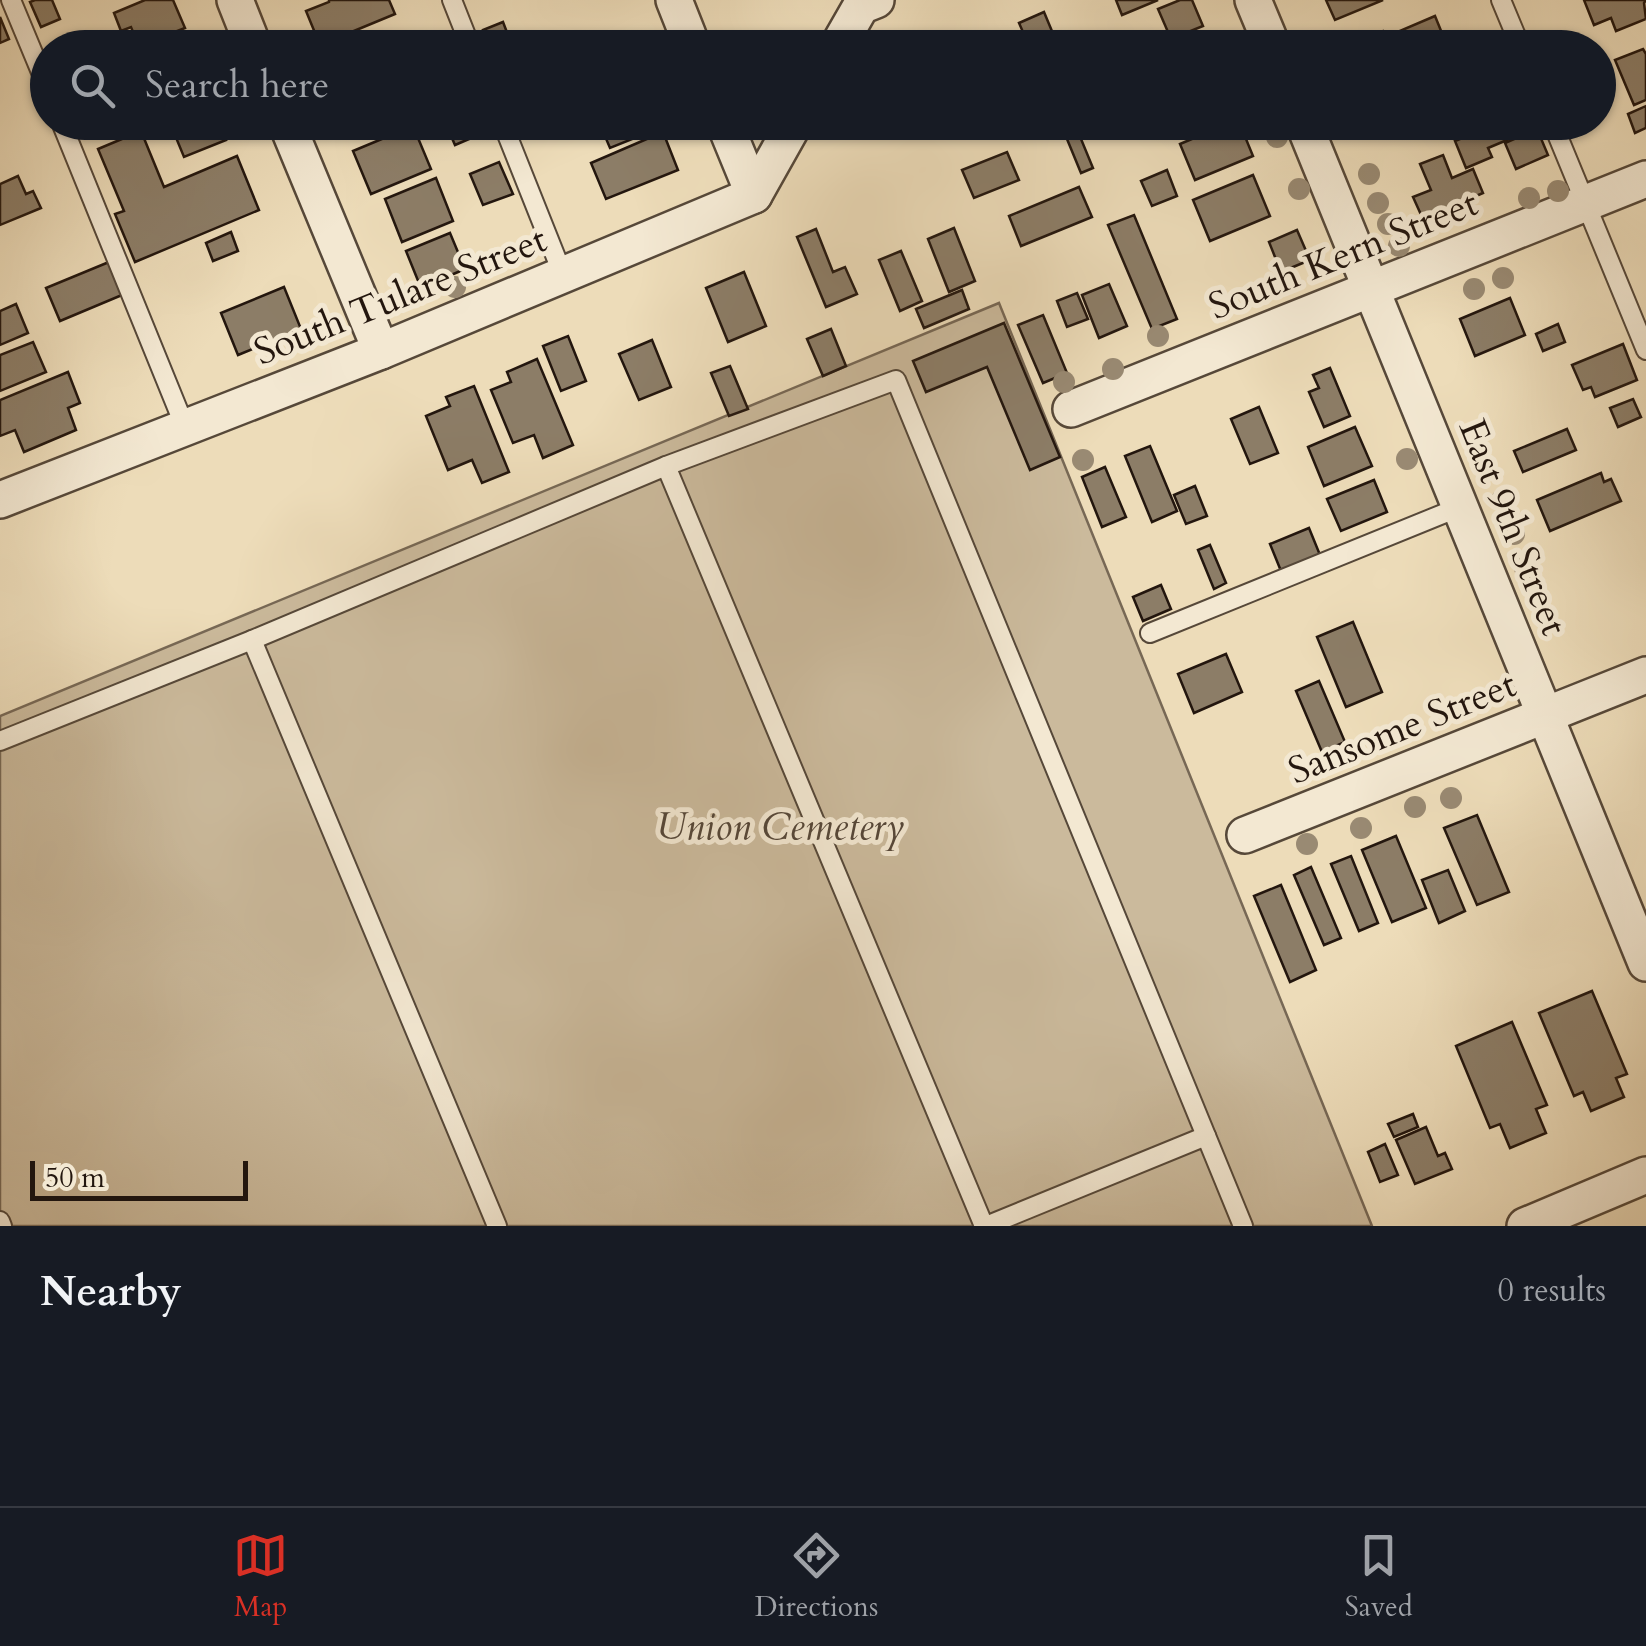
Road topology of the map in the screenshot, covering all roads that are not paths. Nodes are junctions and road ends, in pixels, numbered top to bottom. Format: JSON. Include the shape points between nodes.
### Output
{"nodes":[{"id":1,"x":11,"y":0,"type":"edge"},
{"id":2,"x":235,"y":0,"type":"edge"},
{"id":3,"x":452,"y":0,"type":"edge"},
{"id":4,"x":674,"y":0,"type":"edge"},
{"id":5,"x":876,"y":0,"type":"edge"},
{"id":6,"x":1253,"y":0,"type":"edge"},
{"id":7,"x":1501,"y":0,"type":"edge"},
{"id":8,"x":247,"y":30,"type":"edge"},
{"id":9,"x":464,"y":30,"type":"edge"},
{"id":10,"x":686,"y":30,"type":"edge"},
{"id":11,"x":848,"y":30,"type":"edge"},
{"id":12,"x":1266,"y":30,"type":"edge"},
{"id":13,"x":1514,"y":30,"type":"edge"},
{"id":14,"x":30,"y":46,"type":"edge"},
{"id":15,"x":68,"y":140,"type":"edge"},
{"id":16,"x":293,"y":140,"type":"edge"},
{"id":17,"x":509,"y":140,"type":"edge"},
{"id":18,"x":731,"y":140,"type":"edge"},
{"id":19,"x":785,"y":140,"type":"edge"},
{"id":20,"x":1310,"y":140,"type":"edge"},
{"id":21,"x":1560,"y":140,"type":"edge"},
{"id":22,"x":1646,"y":179,"type":"edge"},
{"id":23,"x":754,"y":195,"type":"junction"},
{"id":24,"x":1586,"y":203,"type":"junction"},
{"id":25,"x":563,"y":275,"type":"junction"},
{"id":26,"x":1371,"y":289,"type":"junction"},
{"id":27,"x":1646,"y":350,"type":"edge"},
{"id":28,"x":381,"y":351,"type":"junction"},
{"id":29,"x":1071,"y":409,"type":"dead end"},
{"id":30,"x":185,"y":427,"type":"junction"},
{"id":31,"x":666,"y":466,"type":"junction"},
{"id":32,"x":0,"y":500,"type":"edge"},
{"id":33,"x":1460,"y":507,"type":"junction"},
{"id":34,"x":1150,"y":633,"type":"dead end"},
{"id":35,"x":252,"y":640,"type":"junction"},
{"id":36,"x":1646,"y":675,"type":"edge"},
{"id":37,"x":1545,"y":716,"type":"junction"},
{"id":38,"x":0,"y":741,"type":"edge"},
{"id":39,"x":1245,"y":836,"type":"dead end"},
{"id":40,"x":1646,"y":963,"type":"edge"},
{"id":41,"x":1206,"y":1136,"type":"junction"},
{"id":42,"x":1646,"y":1175,"type":"edge"},
{"id":43,"x":497,"y":1226,"type":"edge"},
{"id":44,"x":986,"y":1226,"type":"edge"},
{"id":45,"x":1243,"y":1226,"type":"edge"},
{"id":46,"x":1524,"y":1226,"type":"edge"}],
"edges":[{"from":1,"to":14,"type":"lane"},
{"from":2,"to":8,"type":"street"},
{"from":3,"to":9,"type":"lane"},
{"from":4,"to":10,"type":"street"},
{"from":5,"to":11,"type":"street","via":[[861,6]]},
{"from":6,"to":12,"type":"street"},
{"from":7,"to":13,"type":"lane"},
{"from":15,"to":30,"type":"lane"},
{"from":16,"to":28,"type":"street"},
{"from":17,"to":25,"type":"lane"},
{"from":18,"to":23,"type":"street"},
{"from":19,"to":23,"type":"street"},
{"from":20,"to":26,"type":"street","name":"East 9th Street"},
{"from":21,"to":24,"type":"lane"},
{"from":22,"to":24,"type":"street","name":"South Kern Street"},
{"from":23,"to":25,"type":"street","name":"South Tulare Street"},
{"from":24,"to":26,"type":"street","name":"South Kern Street"},
{"from":24,"to":27,"type":"lane"},
{"from":25,"to":28,"type":"street","name":"South Tulare Street"},
{"from":26,"to":29,"type":"street","name":"South Kern Street"},
{"from":26,"to":33,"type":"street","name":"East 9th Street"},
{"from":28,"to":30,"type":"street","name":"South Tulare Street"},
{"from":30,"to":32,"type":"street","name":"South Tulare Street"},
{"from":31,"to":35,"type":"lane"},
{"from":31,"to":41,"type":"lane","via":[[896,380]]},
{"from":31,"to":44,"type":"lane"},
{"from":33,"to":34,"type":"lane"},
{"from":33,"to":37,"type":"street","name":"East 9th Street"},
{"from":35,"to":38,"type":"lane"},
{"from":35,"to":43,"type":"lane"},
{"from":36,"to":37,"type":"street","name":"Sansome Street"},
{"from":37,"to":39,"type":"street","name":"Sansome Street"},
{"from":37,"to":40,"type":"street","name":"East 9th Street"},
{"from":41,"to":44,"type":"lane"},
{"from":41,"to":45,"type":"lane"},
{"from":42,"to":46,"type":"street"}]}
